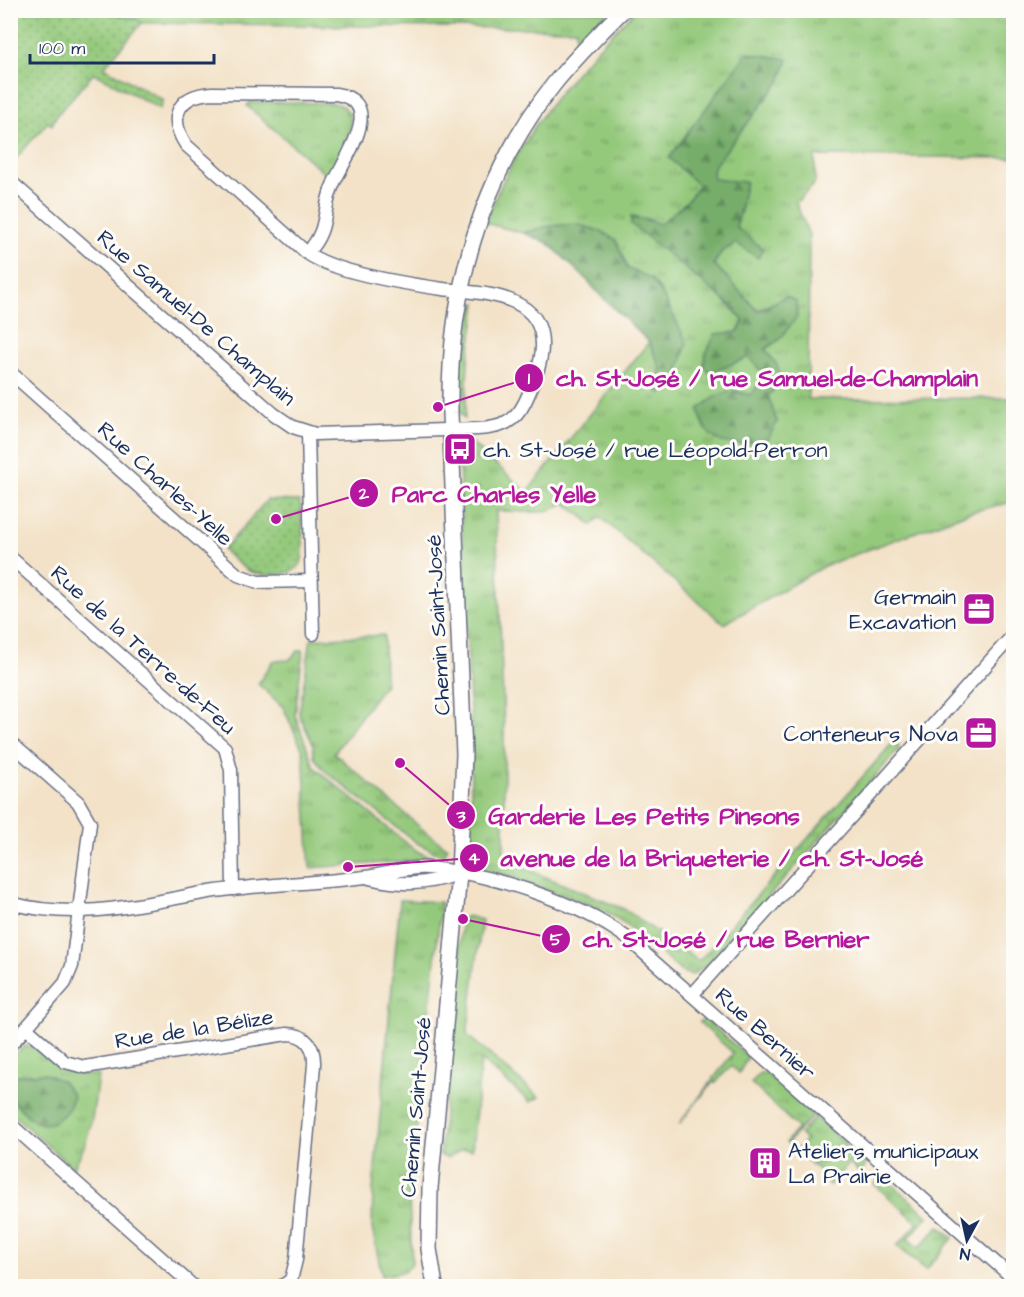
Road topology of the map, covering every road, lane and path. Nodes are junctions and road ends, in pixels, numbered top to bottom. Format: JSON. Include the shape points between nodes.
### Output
{"nodes":[{"id":1,"x":623,"y":10,"type":"edge"},
{"id":2,"x":10,"y":181,"type":"edge"},
{"id":3,"x":307,"y":253,"type":"junction"},
{"id":4,"x":460,"y":291,"type":"junction"},
{"id":5,"x":10,"y":372,"type":"edge"},
{"id":6,"x":450,"y":429,"type":"junction"},
{"id":7,"x":308,"y":432,"type":"junction"},
{"id":8,"x":10,"y":557,"type":"edge"},
{"id":9,"x":311,"y":581,"type":"junction"},
{"id":10,"x":313,"y":634,"type":"dead end"},
{"id":11,"x":1014,"y":634,"type":"edge"},
{"id":12,"x":10,"y":742,"type":"edge"},
{"id":13,"x":459,"y":874,"type":"junction"},
{"id":14,"x":233,"y":889,"type":"junction"},
{"id":15,"x":10,"y":903,"type":"edge"},
{"id":16,"x":80,"y":913,"type":"junction"},
{"id":17,"x":692,"y":995,"type":"junction"},
{"id":18,"x":26,"y":1028,"type":"junction"},
{"id":19,"x":10,"y":1045,"type":"edge"},
{"id":20,"x":10,"y":1124,"type":"edge"},
{"id":21,"x":1014,"y":1279,"type":"edge"},
{"id":22,"x":193,"y":1287,"type":"edge"},
{"id":23,"x":282,"y":1287,"type":"edge"},
{"id":24,"x":435,"y":1287,"type":"edge"}],
"edges":[{"from":1,"to":4,"type":"street","name":"Chemin Saint-José","via":[[558,79],[517,140],[488,199]]},
{"from":2,"to":7,"type":"street","name":"Rue Samuel-De Champlain","via":[[274,414]]},
{"from":3,"to":3,"type":"street","name":"Rue Samuel-De Champlain","via":[[186,145],[177,117],[185,101],[212,93],[336,94],[356,104],[362,120],[359,132],[332,187],[321,238]]},
{"from":3,"to":4,"type":"street","name":"Rue Samuel-De Champlain","via":[[328,265]]},
{"from":4,"to":6,"type":"street","name":"Chemin Saint-José","via":[[450,362]]},
{"from":4,"to":6,"type":"street","name":"Rue Samuel-De Champlain","via":[[498,297],[521,306],[537,326],[543,353],[525,402],[513,419],[495,428]]},
{"from":5,"to":9,"type":"street","name":"Rue Charles-Yelle","via":[[238,575],[258,582]]},
{"from":6,"to":7,"type":"street","name":"Rue Samuel-De Champlain"},
{"from":6,"to":13,"type":"street","name":"Chemin Saint-José","via":[[464,741]]},
{"from":7,"to":9,"type":"street"},
{"from":8,"to":14,"type":"street","name":"Rue de la Terre-de-Feu","via":[[225,748],[231,770]]},
{"from":9,"to":10,"type":"street"},
{"from":11,"to":17,"type":"street"},
{"from":12,"to":16,"type":"street","via":[[78,802],[88,816]]},
{"from":13,"to":14,"type":"street","name":"Rue Bernier","via":[[427,868]]},
{"from":13,"to":17,"type":"street","name":"Rue Bernier","via":[[479,876],[596,917],[627,938]]},
{"from":13,"to":24,"type":"street","name":"Chemin Saint-José","via":[[429,1206],[429,1249]]},
{"from":14,"to":16,"type":"street","name":"Rue Bernier"},
{"from":15,"to":16,"type":"street","name":"Rue Bernier"},
{"from":16,"to":18,"type":"street","via":[[69,975]]},
{"from":17,"to":21,"type":"street","name":"Rue Bernier"},
{"from":18,"to":19,"type":"street"},
{"from":18,"to":23,"type":"street","name":"Rue de la Bélize","via":[[65,1062],[85,1067],[287,1034],[305,1039],[313,1051],[314,1065],[296,1260],[291,1280]]},
{"from":20,"to":22,"type":"street"}]}
